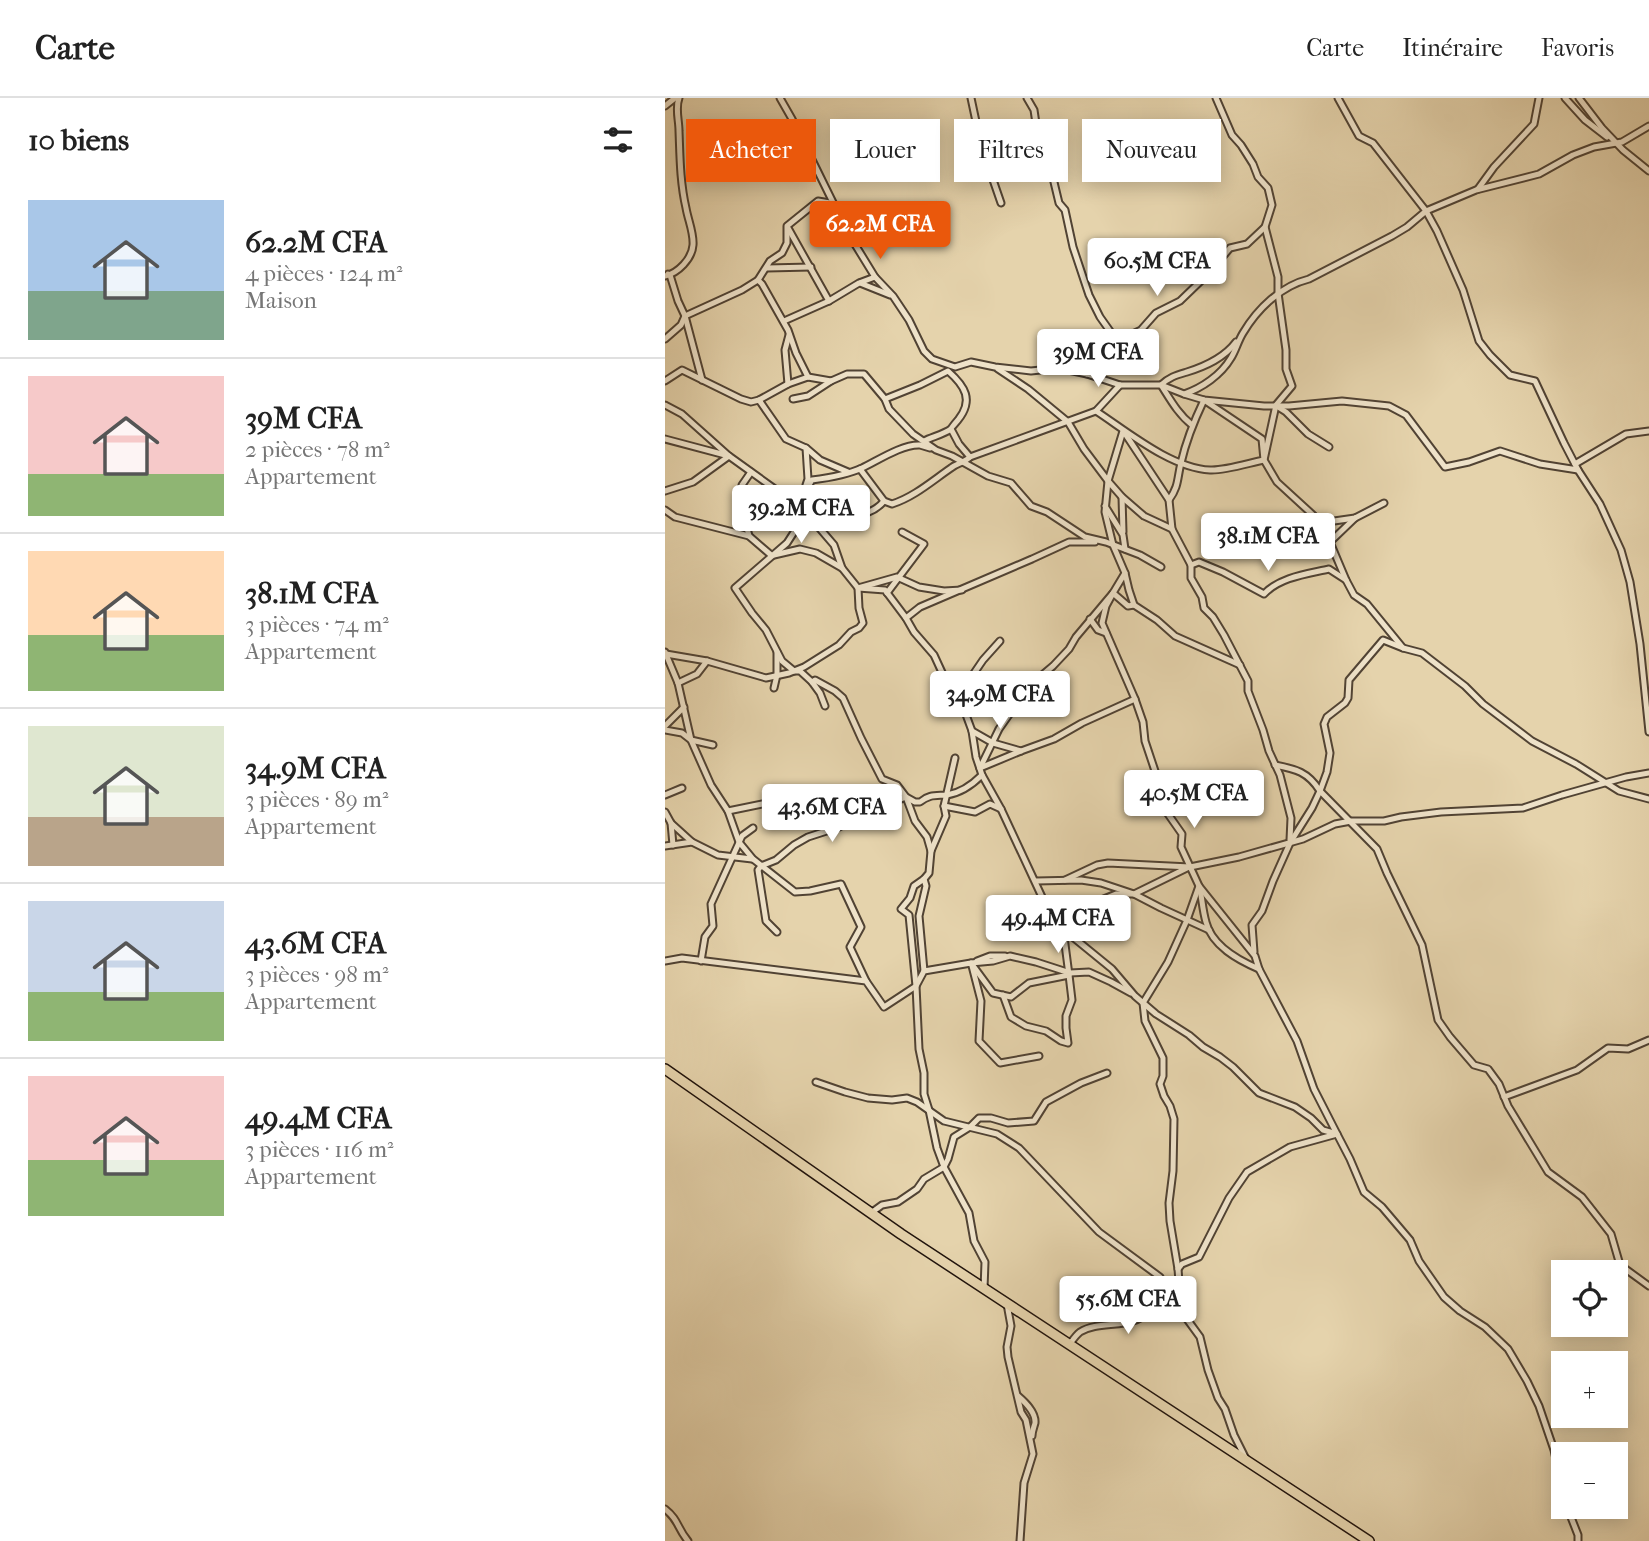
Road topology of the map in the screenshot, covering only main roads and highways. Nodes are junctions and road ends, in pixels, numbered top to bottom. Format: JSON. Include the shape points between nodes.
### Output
{"nodes":[{"id":1,"x":665,"y":1069,"type":"edge"},
{"id":2,"x":1369,"y":1541,"type":"edge"}],
"edges":[{"from":1,"to":2,"type":"highway","via":[[984,1289]]}]}
